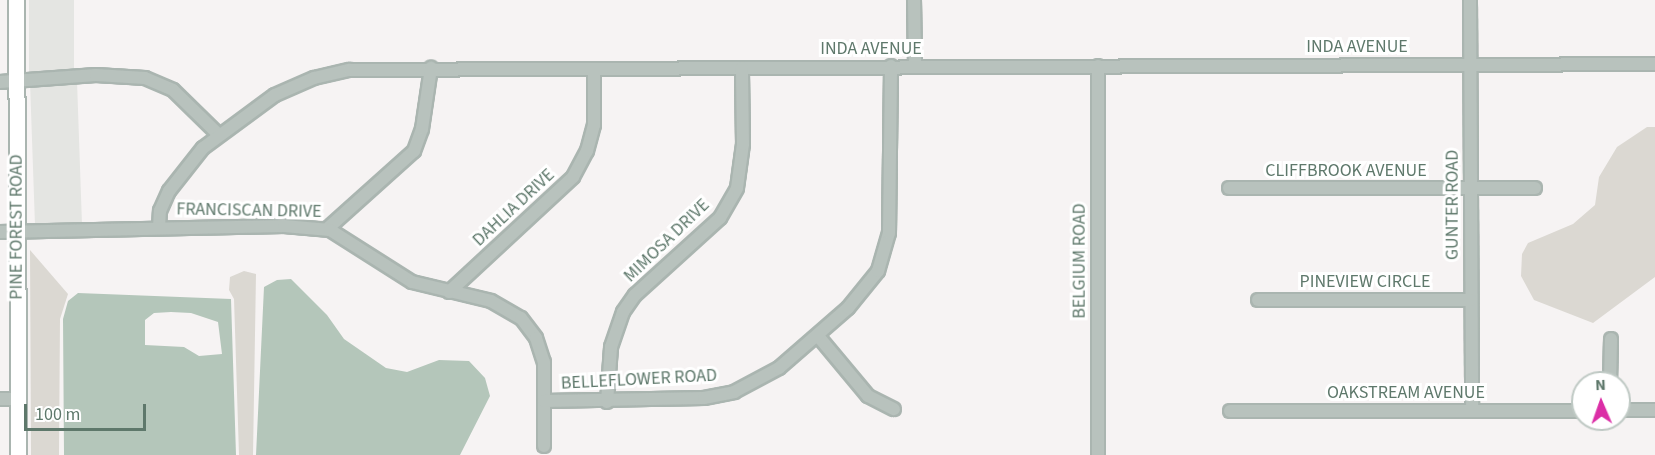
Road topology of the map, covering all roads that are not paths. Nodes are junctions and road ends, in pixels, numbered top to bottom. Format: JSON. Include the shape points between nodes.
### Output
{"nodes":[{"id":1,"x":16,"y":0,"type":"edge"},
{"id":2,"x":914,"y":0,"type":"edge"},
{"id":3,"x":1470,"y":0,"type":"edge"},
{"id":4,"x":0,"y":35,"type":"edge"},
{"id":5,"x":16,"y":35,"type":"junction"},
{"id":6,"x":1470,"y":64,"type":"junction"},
{"id":7,"x":1655,"y":64,"type":"edge"},
{"id":8,"x":891,"y":66,"type":"junction"},
{"id":9,"x":915,"y":66,"type":"junction"},
{"id":10,"x":1098,"y":66,"type":"junction"},
{"id":11,"x":431,"y":68,"type":"junction"},
{"id":12,"x":742,"y":68,"type":"junction"},
{"id":13,"x":594,"y":69,"type":"junction"},
{"id":14,"x":16,"y":81,"type":"junction"},
{"id":15,"x":0,"y":82,"type":"edge"},
{"id":16,"x":219,"y":135,"type":"junction"},
{"id":17,"x":1229,"y":188,"type":"dead end"},
{"id":18,"x":1471,"y":188,"type":"junction"},
{"id":19,"x":1535,"y":188,"type":"dead end"},
{"id":20,"x":159,"y":228,"type":"junction"},
{"id":21,"x":327,"y":229,"type":"junction"},
{"id":22,"x":0,"y":232,"type":"edge"},
{"id":23,"x":17,"y":232,"type":"junction"},
{"id":24,"x":449,"y":292,"type":"junction"},
{"id":25,"x":1258,"y":300,"type":"dead end"},
{"id":26,"x":1471,"y":300,"type":"junction"},
{"id":27,"x":818,"y":336,"type":"junction"},
{"id":28,"x":1611,"y":339,"type":"dead end"},
{"id":29,"x":1610,"y":371,"type":"edge"},
{"id":30,"x":0,"y":399,"type":"edge"},
{"id":31,"x":18,"y":399,"type":"junction"},
{"id":32,"x":544,"y":401,"type":"junction"},
{"id":33,"x":607,"y":402,"type":"junction"},
{"id":34,"x":894,"y":409,"type":"dead end"},
{"id":35,"x":1631,"y":410,"type":"edge"},
{"id":36,"x":1655,"y":410,"type":"edge"},
{"id":37,"x":1230,"y":411,"type":"dead end"},
{"id":38,"x":1472,"y":411,"type":"junction"},
{"id":39,"x":1571,"y":411,"type":"edge"},
{"id":40,"x":544,"y":446,"type":"dead end"},
{"id":41,"x":18,"y":455,"type":"edge"},
{"id":42,"x":1098,"y":455,"type":"edge"}],
"edges":[{"from":1,"to":5,"type":"main road","name":"PINE FOREST ROAD"},
{"from":2,"to":9,"type":"street"},
{"from":3,"to":6,"type":"street","name":"GUNTER ROAD"},
{"from":4,"to":5,"type":"main road"},
{"from":5,"to":14,"type":"main road","name":"PINE FOREST ROAD"},
{"from":6,"to":7,"type":"street","name":"INDA AVENUE"},
{"from":6,"to":10,"type":"street","name":"INDA AVENUE"},
{"from":6,"to":18,"type":"street","name":"GUNTER ROAD"},
{"from":8,"to":9,"type":"street","name":"INDA AVENUE"},
{"from":8,"to":12,"type":"street","name":"INDA AVENUE"},
{"from":8,"to":27,"type":"street","name":"BELLEFLOWER ROAD","via":[[888,243],[867,287]]},
{"from":9,"to":10,"type":"street","name":"INDA AVENUE"},
{"from":10,"to":42,"type":"street","name":"BELGIUM ROAD"},
{"from":11,"to":13,"type":"street","name":"INDA AVENUE"},
{"from":11,"to":16,"type":"street","name":"INDA AVENUE","via":[[366,68],[314,78],[261,103]]},
{"from":11,"to":21,"type":"street","via":[[422,129],[414,151]]},
{"from":12,"to":13,"type":"street","name":"INDA AVENUE"},
{"from":12,"to":33,"type":"street","name":"MIMOSA DRIVE","via":[[743,144],[737,188],[720,218],[635,295],[623,312],[613,335]]},
{"from":13,"to":24,"type":"street","name":"DAHLIA DRIVE","via":[[594,125],[573,177]]},
{"from":14,"to":15,"type":"street"},
{"from":14,"to":16,"type":"street","via":[[96,75],[145,78],[172,90]]},
{"from":14,"to":23,"type":"main road","name":"PINE FOREST ROAD"},
{"from":16,"to":20,"type":"street","name":"INDA AVENUE","via":[[177,179],[163,203]]},
{"from":17,"to":18,"type":"street","name":"CLIFFBROOK AVENUE"},
{"from":18,"to":19,"type":"street","name":"CLIFFBROOK AVENUE"},
{"from":18,"to":26,"type":"street","name":"GUNTER ROAD"},
{"from":20,"to":21,"type":"street","name":"FRANCISCAN DRIVE"},
{"from":20,"to":23,"type":"street","name":"FRANCISCAN DRIVE"},
{"from":21,"to":24,"type":"street","name":"FRANCISCAN DRIVE","via":[[403,278]]},
{"from":22,"to":23,"type":"street","name":"FRANCISCAN DRIVE"},
{"from":23,"to":31,"type":"main road","name":"PINE FOREST ROAD"},
{"from":24,"to":32,"type":"street","name":"FRANCISCAN DRIVE","via":[[491,301],[514,313],[529,327],[544,362]]},
{"from":25,"to":26,"type":"street","name":"PINEVIEW CIRCLE"},
{"from":26,"to":38,"type":"street","name":"GUNTER ROAD"},
{"from":27,"to":33,"type":"street","name":"BELLEFLOWER ROAD","via":[[772,373],[734,392],[704,398]]},
{"from":27,"to":34,"type":"street","via":[[868,396]]},
{"from":28,"to":29,"type":"street"},
{"from":30,"to":31,"type":"street"},
{"from":31,"to":41,"type":"main road","name":"PINE FOREST ROAD"},
{"from":32,"to":33,"type":"street","name":"BELLEFLOWER ROAD"},
{"from":32,"to":40,"type":"street","name":"FRANCISCAN DRIVE"},
{"from":35,"to":36,"type":"street"},
{"from":37,"to":38,"type":"street","name":"OAKSTREAM AVENUE"},
{"from":38,"to":39,"type":"street","name":"OAKSTREAM AVENUE"}]}
